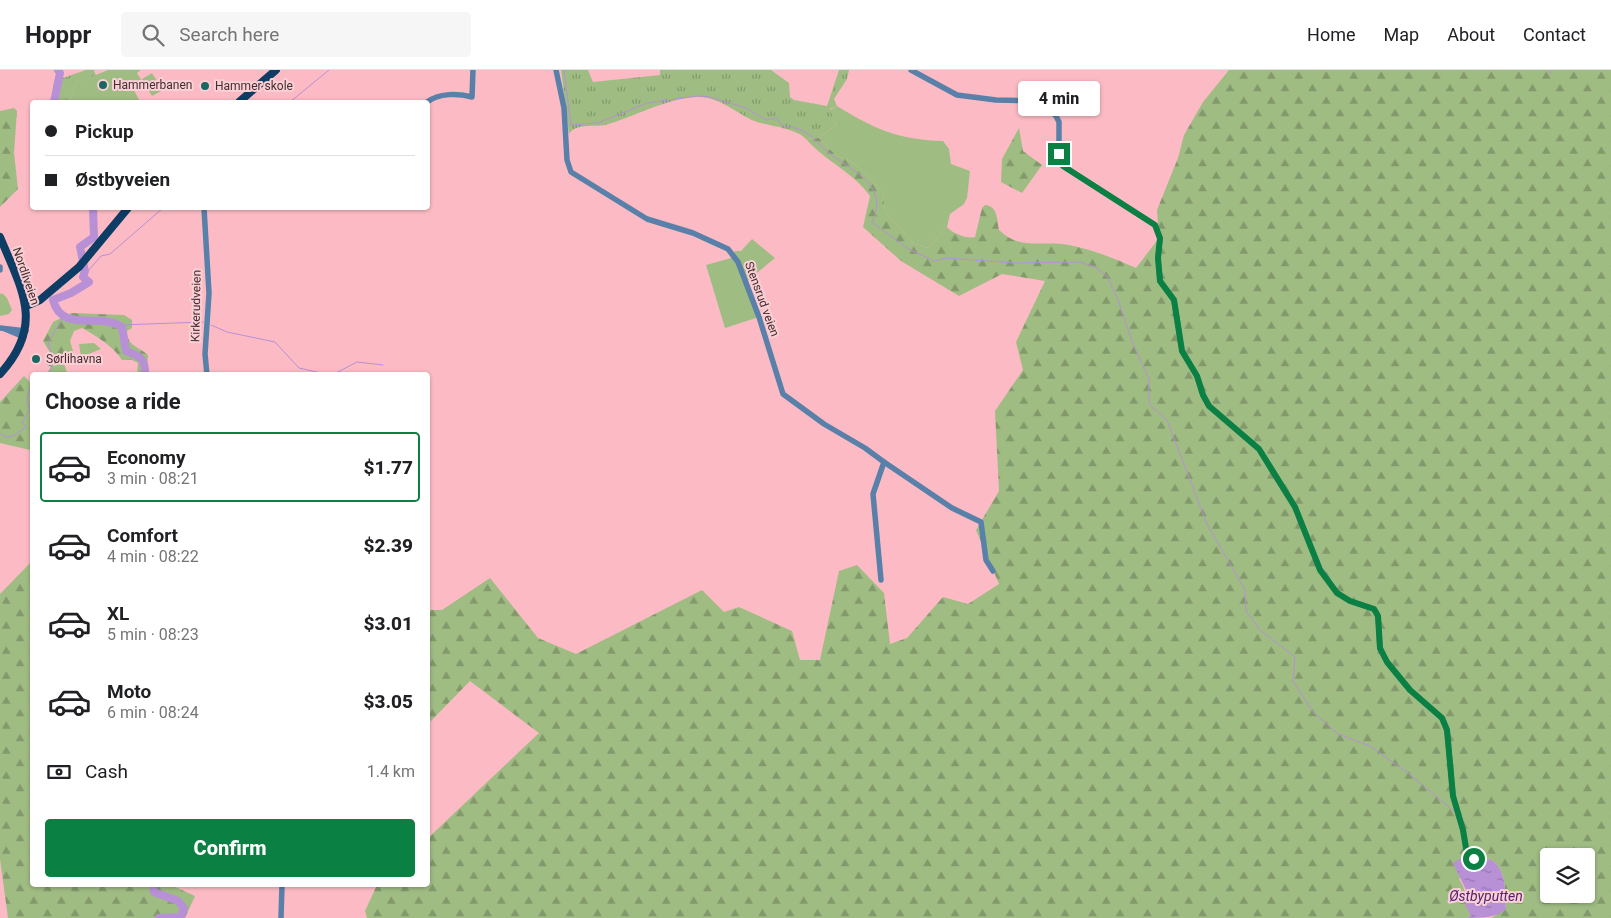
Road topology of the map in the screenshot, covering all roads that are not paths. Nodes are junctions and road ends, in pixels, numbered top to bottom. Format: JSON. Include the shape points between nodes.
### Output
{"nodes":[{"id":1,"x":276,"y":70,"type":"edge"},
{"id":2,"x":473,"y":70,"type":"edge"},
{"id":3,"x":556,"y":70,"type":"edge"},
{"id":4,"x":911,"y":70,"type":"edge"},
{"id":5,"x":241,"y":100,"type":"edge"},
{"id":6,"x":430,"y":101,"type":"edge"},
{"id":7,"x":126,"y":210,"type":"edge"},
{"id":8,"x":204,"y":210,"type":"edge"},
{"id":9,"x":0,"y":237,"type":"edge"},
{"id":10,"x":25,"y":303,"type":"junction"},
{"id":11,"x":2,"y":328,"type":"edge"},
{"id":12,"x":25,"y":334,"type":"junction"},
{"id":13,"x":207,"y":372,"type":"edge"},
{"id":14,"x":0,"y":374,"type":"edge"},
{"id":15,"x":884,"y":462,"type":"junction"},
{"id":16,"x":993,"y":571,"type":"dead end"},
{"id":17,"x":881,"y":580,"type":"dead end"},
{"id":18,"x":1474,"y":859,"type":"dead end"},
{"id":19,"x":282,"y":887,"type":"edge"},
{"id":20,"x":281,"y":918,"type":"edge"}],
"edges":[{"from":1,"to":5,"type":"main road"},
{"from":2,"to":6,"type":"street","via":[[472,97],[441,96]]},
{"from":3,"to":15,"type":"street","name":"Stensrud veien","via":[[571,172],[647,219],[693,233],[728,249],[738,262],[756,308],[783,394]]},
{"from":4,"to":18,"type":"street","via":[[957,95],[1038,101],[1059,122],[1059,154],[1063,166],[1149,220],[1160,232],[1160,281],[1174,300],[1182,351],[1197,376],[1203,395],[1209,406],[1259,449],[1295,507],[1320,570],[1337,593],[1374,609],[1378,616],[1380,648],[1387,662],[1410,690],[1442,718],[1447,730],[1453,796],[1466,848]]},
{"from":7,"to":10,"type":"main road","via":[[75,271],[44,295]]},
{"from":8,"to":13,"type":"street","name":"Kirkerudveien","via":[[209,293]]},
{"from":9,"to":10,"type":"main road","name":"Nordliveien"},
{"from":10,"to":12,"type":"main road","name":"Nordliveien"},
{"from":11,"to":12,"type":"street"},
{"from":12,"to":14,"type":"main road","name":"Nordliveien","via":[[14,359]]},
{"from":15,"to":16,"type":"street","name":"Stensrud veien","via":[[952,508],[981,522],[986,560]]},
{"from":15,"to":17,"type":"street","via":[[873,494]]},
{"from":19,"to":20,"type":"street"}]}
